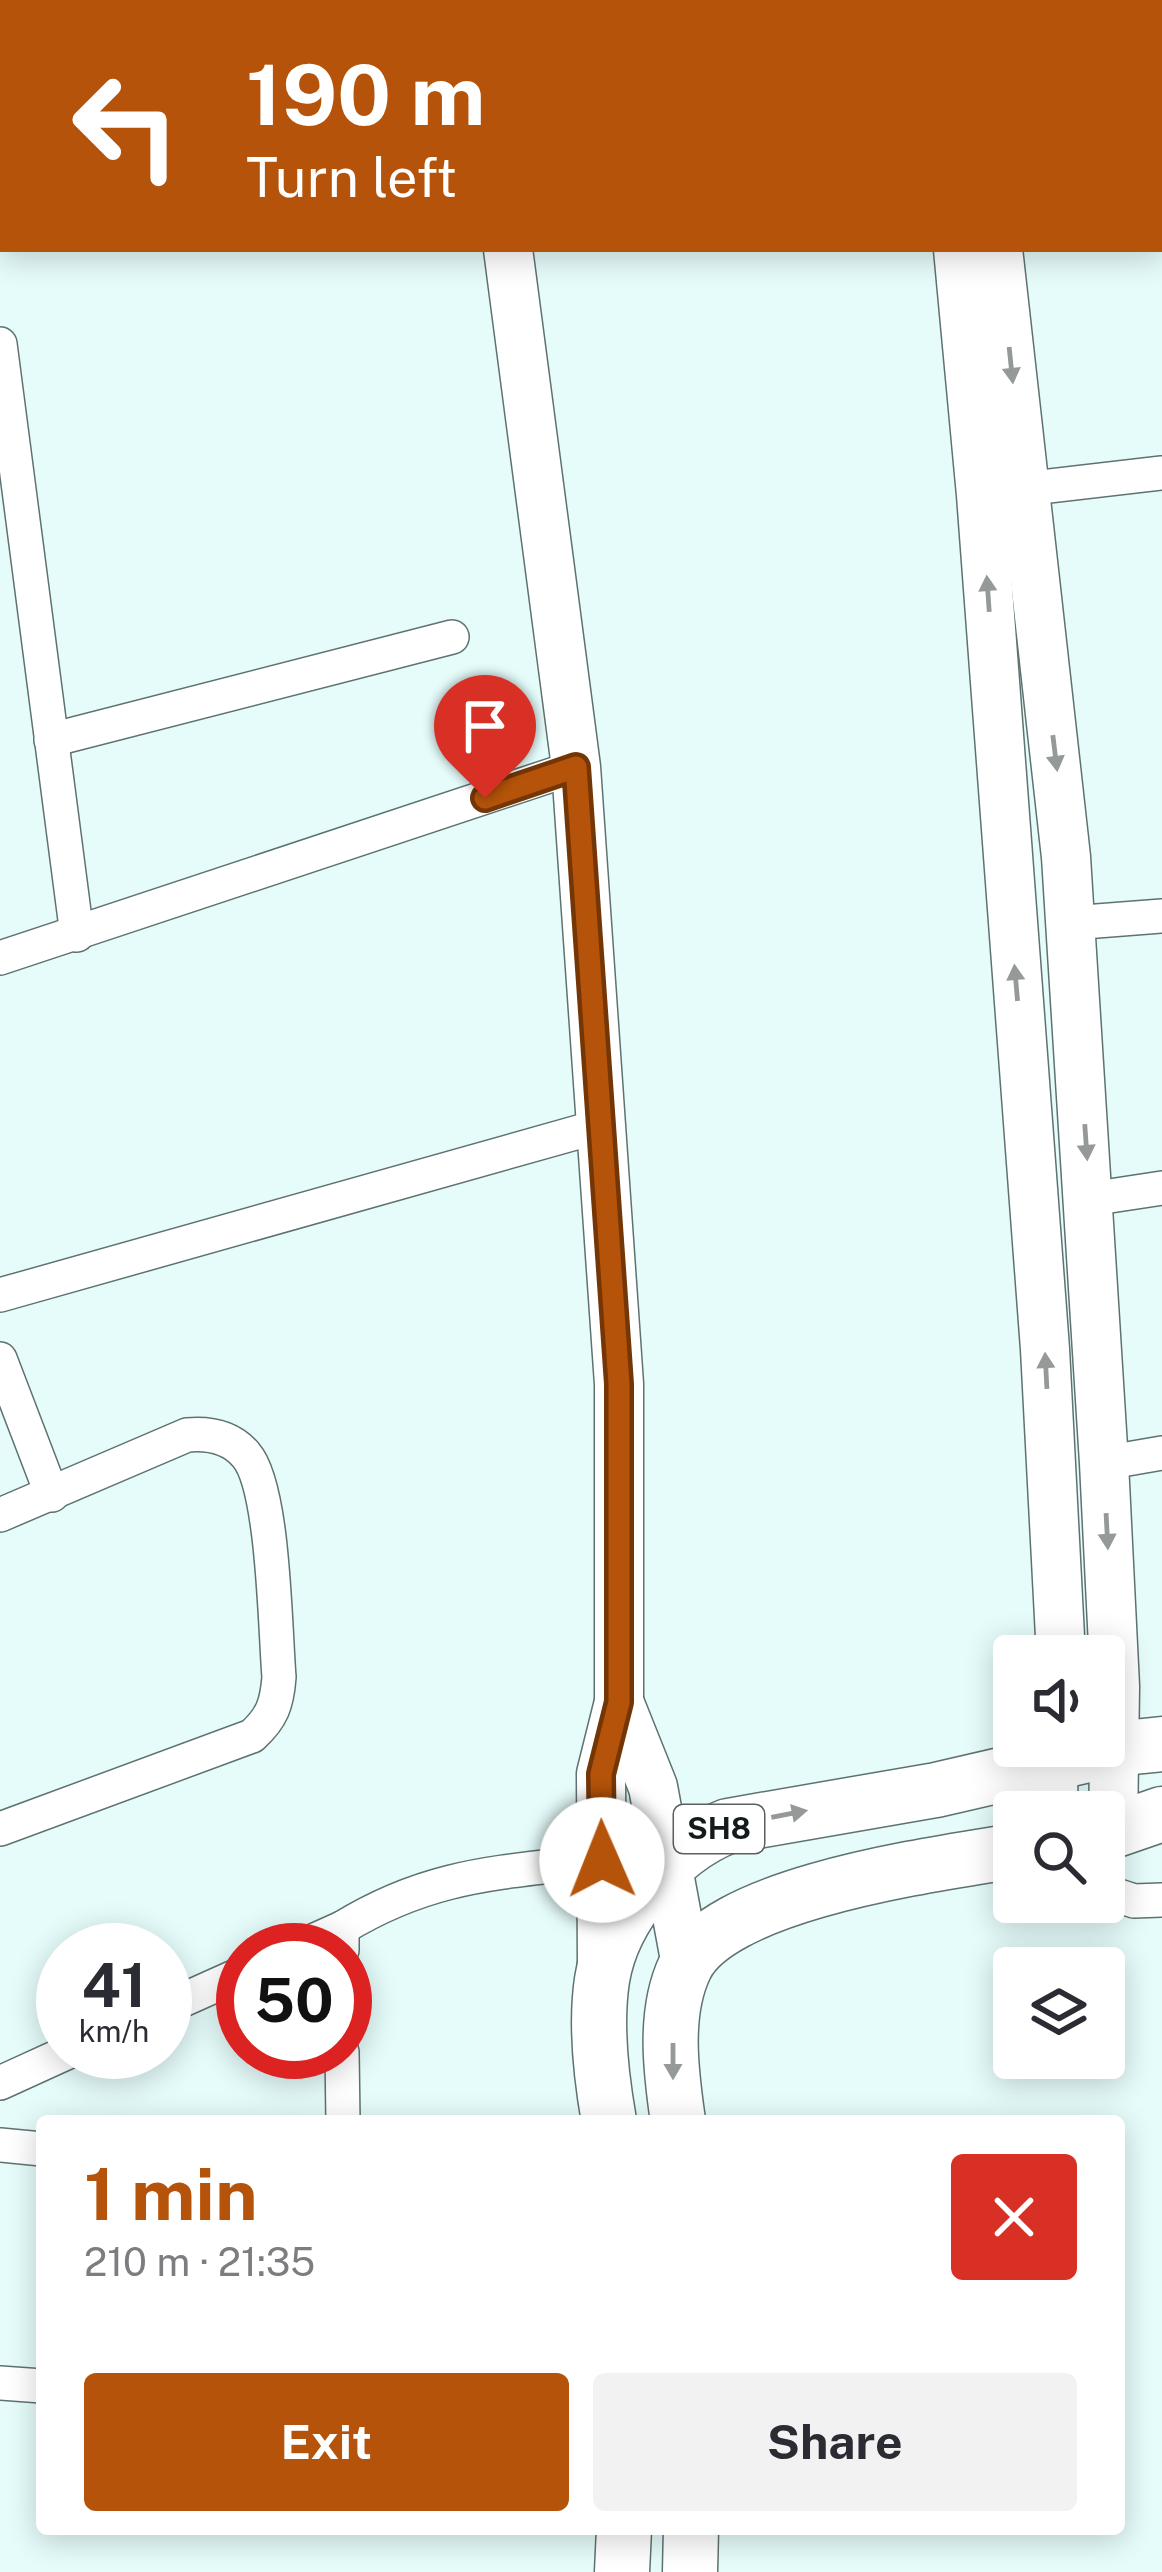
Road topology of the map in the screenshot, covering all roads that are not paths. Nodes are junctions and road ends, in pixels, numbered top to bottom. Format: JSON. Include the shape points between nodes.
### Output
{"nodes":[{"id":1,"x":508,"y":252,"type":"edge"},
{"id":2,"x":959,"y":252,"type":"edge"},
{"id":3,"x":998,"y":252,"type":"edge"},
{"id":4,"x":0,"y":344,"type":"edge"},
{"id":5,"x":1162,"y":473,"type":"edge"},
{"id":6,"x":1003,"y":492,"type":"junction"},
{"id":7,"x":452,"y":637,"type":"dead end"},
{"id":8,"x":50,"y":740,"type":"junction"},
{"id":9,"x":576,"y":767,"type":"junction"},
{"id":10,"x":1162,"y":916,"type":"edge"},
{"id":11,"x":1071,"y":923,"type":"junction"},
{"id":12,"x":77,"y":934,"type":"junction"},
{"id":13,"x":0,"y":958,"type":"edge"},
{"id":14,"x":600,"y":1126,"type":"junction"},
{"id":15,"x":1162,"y":1188,"type":"edge"},
{"id":16,"x":1090,"y":1199,"type":"junction"},
{"id":17,"x":0,"y":1294,"type":"edge"},
{"id":18,"x":0,"y":1359,"type":"edge"},
{"id":19,"x":1162,"y":1453,"type":"edge"},
{"id":20,"x":1104,"y":1462,"type":"junction"},
{"id":21,"x":52,"y":1495,"type":"junction"},
{"id":22,"x":0,"y":1515,"type":"edge"},
{"id":23,"x":1059,"y":1635,"type":"edge"},
{"id":24,"x":619,"y":1702,"type":"junction"},
{"id":25,"x":1138,"y":1746,"type":"edge"},
{"id":26,"x":1052,"y":1773,"type":"edge"},
{"id":27,"x":1125,"y":1813,"type":"edge"},
{"id":28,"x":0,"y":1829,"type":"edge"},
{"id":29,"x":993,"y":1855,"type":"edge"},
{"id":30,"x":602,"y":1860,"type":"junction"},
{"id":31,"x":668,"y":1863,"type":"junction"},
{"id":32,"x":1125,"y":1898,"type":"edge"},
{"id":33,"x":1162,"y":1900,"type":"edge"},
{"id":34,"x":360,"y":1923,"type":"edge"},
{"id":35,"x":686,"y":1965,"type":"junction"},
{"id":36,"x":602,"y":1978,"type":"junction"},
{"id":37,"x":36,"y":2067,"type":"edge"},
{"id":38,"x":342,"y":2079,"type":"edge"},
{"id":39,"x":0,"y":2083,"type":"edge"},
{"id":40,"x":343,"y":2115,"type":"edge"},
{"id":41,"x":608,"y":2115,"type":"edge"},
{"id":42,"x":677,"y":2115,"type":"edge"},
{"id":43,"x":0,"y":2145,"type":"edge"},
{"id":44,"x":36,"y":2148,"type":"edge"},
{"id":45,"x":0,"y":2383,"type":"edge"},
{"id":46,"x":36,"y":2386,"type":"edge"},
{"id":47,"x":624,"y":2535,"type":"edge"},
{"id":48,"x":691,"y":2535,"type":"edge"},
{"id":49,"x":622,"y":2572,"type":"edge"},
{"id":50,"x":690,"y":2572,"type":"edge"}],
"edges":[{"from":1,"to":9,"type":"main road"},
{"from":2,"to":6,"type":"main road"},
{"from":3,"to":6,"type":"main road","one_way":true},
{"from":4,"to":8,"type":"street"},
{"from":5,"to":6,"type":"street"},
{"from":6,"to":11,"type":"main road","one_way":true},
{"from":23,"to":6,"type":"main road","one_way":true},
{"from":7,"to":8,"type":"street"},
{"from":8,"to":12,"type":"street"},
{"from":9,"to":12,"type":"street"},
{"from":9,"to":14,"type":"main road"},
{"from":10,"to":11,"type":"street"},
{"from":11,"to":16,"type":"main road","one_way":true},
{"from":12,"to":13,"type":"street"},
{"from":14,"to":17,"type":"street"},
{"from":14,"to":24,"type":"main road","via":[[619,1384]]},
{"from":15,"to":16,"type":"street"},
{"from":16,"to":20,"type":"main road"},
{"from":18,"to":21,"type":"street"},
{"from":19,"to":20,"type":"street"},
{"from":20,"to":25,"type":"main road","one_way":true,"via":[[1114,1686]]},
{"from":21,"to":22,"type":"street"},
{"from":21,"to":28,"type":"street","via":[[187,1435],[208,1433],[248,1457],[263,1497],[278,1702],[252,1736]]},
{"from":24,"to":30,"type":"main road","via":[[601,1774]]},
{"from":24,"to":31,"type":"main road","via":[[653,1787]]},
{"from":25,"to":26,"type":"main road","number":"SH8"},
{"from":25,"to":27,"type":"main road"},
{"from":31,"to":26,"type":"main road","number":"SH8","one_way":true,"via":[[698,1837],[728,1826]]},
{"from":29,"to":35,"type":"main road","via":[[758,1908]]},
{"from":30,"to":34,"type":"street","via":[[421,1888],[382,1903]]},
{"from":30,"to":36,"type":"main road"},
{"from":31,"to":35,"type":"main road"},
{"from":31,"to":36,"type":"main road","number":"SH8","via":[[621,1928]]},
{"from":32,"to":33,"type":"street"},
{"from":35,"to":42,"type":"main road","one_way":true,"via":[[674,2010]]},
{"from":36,"to":41,"type":"main road","number":"SH8"},
{"from":37,"to":39,"type":"street"},
{"from":38,"to":40,"type":"street"},
{"from":43,"to":44,"type":"street"},
{"from":45,"to":46,"type":"street"},
{"from":47,"to":49,"type":"main road"},
{"from":48,"to":50,"type":"main road"}]}
